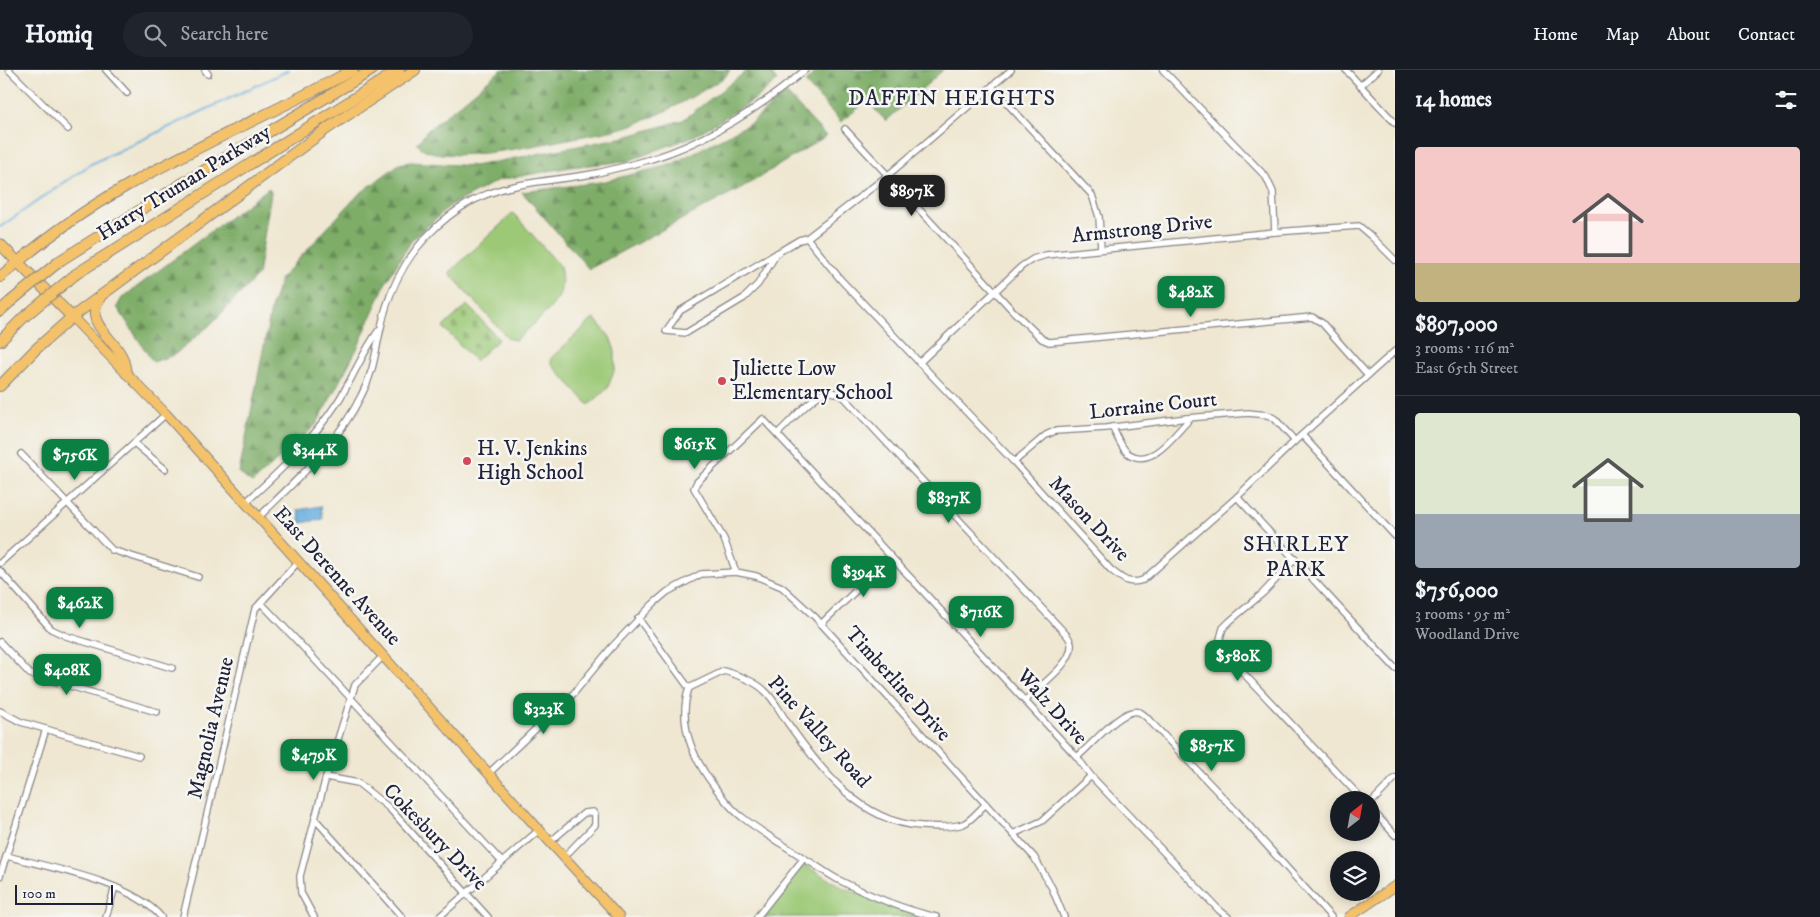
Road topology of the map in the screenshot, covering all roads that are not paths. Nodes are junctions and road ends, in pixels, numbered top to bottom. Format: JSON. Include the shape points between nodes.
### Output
{"nodes":[{"id":1,"x":9,"y":70,"type":"edge"},
{"id":2,"x":106,"y":70,"type":"edge"},
{"id":3,"x":353,"y":70,"type":"edge"},
{"id":4,"x":372,"y":70,"type":"edge"},
{"id":5,"x":399,"y":70,"type":"edge"},
{"id":6,"x":415,"y":70,"type":"edge"},
{"id":7,"x":805,"y":70,"type":"edge"},
{"id":8,"x":1011,"y":70,"type":"edge"},
{"id":9,"x":1163,"y":70,"type":"edge"},
{"id":10,"x":1346,"y":70,"type":"edge"},
{"id":11,"x":1378,"y":70,"type":"edge"},
{"id":12,"x":1360,"y":86,"type":"junction"},
{"id":13,"x":992,"y":87,"type":"junction"},
{"id":14,"x":127,"y":93,"type":"dead end"},
{"id":15,"x":1395,"y":123,"type":"edge"},
{"id":16,"x":68,"y":129,"type":"dead end"},
{"id":17,"x":845,"y":129,"type":"dead end"},
{"id":18,"x":888,"y":176,"type":"junction"},
{"id":19,"x":1275,"y":232,"type":"junction"},
{"id":20,"x":807,"y":238,"type":"junction"},
{"id":21,"x":1,"y":246,"type":"edge"},
{"id":22,"x":1101,"y":249,"type":"junction"},
{"id":23,"x":777,"y":253,"type":"junction"},
{"id":24,"x":1395,"y":260,"type":"edge"},
{"id":25,"x":17,"y":262,"type":"junction"},
{"id":26,"x":0,"y":277,"type":"edge"},
{"id":27,"x":995,"y":291,"type":"junction"},
{"id":28,"x":102,"y":295,"type":"junction"},
{"id":29,"x":0,"y":311,"type":"edge"},
{"id":30,"x":72,"y":317,"type":"junction"},
{"id":31,"x":380,"y":328,"type":"junction"},
{"id":32,"x":0,"y":341,"type":"edge"},
{"id":33,"x":1395,"y":351,"type":"edge"},
{"id":34,"x":919,"y":363,"type":"junction"},
{"id":35,"x":126,"y":374,"type":"junction"},
{"id":36,"x":1368,"y":375,"type":"junction"},
{"id":37,"x":0,"y":386,"type":"edge"},
{"id":38,"x":166,"y":414,"type":"junction"},
{"id":39,"x":1187,"y":418,"type":"junction"},
{"id":40,"x":1112,"y":427,"type":"junction"},
{"id":41,"x":777,"y":434,"type":"junction"},
{"id":42,"x":1302,"y":435,"type":"junction"},
{"id":43,"x":1295,"y":441,"type":"junction"},
{"id":44,"x":134,"y":443,"type":"junction"},
{"id":45,"x":21,"y":454,"type":"dead end"},
{"id":46,"x":1014,"y":462,"type":"junction"},
{"id":47,"x":165,"y":469,"type":"dead end"},
{"id":48,"x":1237,"y":498,"type":"junction"},
{"id":49,"x":66,"y":503,"type":"junction"},
{"id":50,"x":245,"y":503,"type":"junction"},
{"id":51,"x":258,"y":518,"type":"junction"},
{"id":52,"x":1395,"y":536,"type":"edge"},
{"id":53,"x":891,"y":557,"type":"junction"},
{"id":54,"x":1295,"y":559,"type":"junction"},
{"id":55,"x":298,"y":562,"type":"junction"},
{"id":56,"x":0,"y":563,"type":"edge"},
{"id":57,"x":0,"y":571,"type":"edge"},
{"id":58,"x":736,"y":572,"type":"junction"},
{"id":59,"x":198,"y":577,"type":"dead end"},
{"id":60,"x":261,"y":603,"type":"junction"},
{"id":61,"x":638,"y":618,"type":"junction"},
{"id":62,"x":822,"y":624,"type":"junction"},
{"id":63,"x":0,"y":642,"type":"edge"},
{"id":64,"x":383,"y":656,"type":"junction"},
{"id":65,"x":172,"y":668,"type":"dead end"},
{"id":66,"x":1395,"y":668,"type":"edge"},
{"id":67,"x":689,"y":688,"type":"junction"},
{"id":68,"x":350,"y":699,"type":"junction"},
{"id":69,"x":1025,"y":701,"type":"junction"},
{"id":70,"x":0,"y":711,"type":"edge"},
{"id":71,"x":157,"y":712,"type":"dead end"},
{"id":72,"x":46,"y":729,"type":"junction"},
{"id":73,"x":139,"y":756,"type":"dead end"},
{"id":74,"x":1077,"y":757,"type":"junction"},
{"id":75,"x":488,"y":774,"type":"junction"},
{"id":76,"x":1090,"y":776,"type":"junction"},
{"id":77,"x":326,"y":777,"type":"junction"},
{"id":78,"x":1395,"y":778,"type":"edge"},
{"id":79,"x":1355,"y":791,"type":"edge"},
{"id":80,"x":1380,"y":794,"type":"edge"},
{"id":81,"x":986,"y":804,"type":"junction"},
{"id":82,"x":1380,"y":818,"type":"edge"},
{"id":83,"x":315,"y":819,"type":"junction"},
{"id":84,"x":539,"y":830,"type":"junction"},
{"id":85,"x":1013,"y":834,"type":"junction"},
{"id":86,"x":1395,"y":835,"type":"edge"},
{"id":87,"x":550,"y":842,"type":"junction"},
{"id":88,"x":7,"y":856,"type":"junction"},
{"id":89,"x":564,"y":856,"type":"junction"},
{"id":90,"x":804,"y":858,"type":"junction"},
{"id":91,"x":502,"y":862,"type":"junction"},
{"id":92,"x":0,"y":876,"type":"edge"},
{"id":93,"x":1395,"y":886,"type":"edge"},
{"id":94,"x":115,"y":887,"type":"junction"},
{"id":95,"x":467,"y":893,"type":"junction"},
{"id":96,"x":106,"y":917,"type":"edge"},
{"id":97,"x":161,"y":917,"type":"edge"},
{"id":98,"x":183,"y":917,"type":"edge"},
{"id":99,"x":314,"y":917,"type":"edge"},
{"id":100,"x":402,"y":917,"type":"edge"},
{"id":101,"x":439,"y":917,"type":"edge"},
{"id":102,"x":488,"y":917,"type":"edge"},
{"id":103,"x":619,"y":917,"type":"edge"},
{"id":104,"x":757,"y":917,"type":"edge"},
{"id":105,"x":936,"y":917,"type":"edge"},
{"id":106,"x":1064,"y":917,"type":"edge"},
{"id":107,"x":1228,"y":917,"type":"edge"},
{"id":108,"x":1331,"y":917,"type":"edge"},
{"id":109,"x":1349,"y":917,"type":"edge"}],
"edges":[{"from":1,"to":16,"type":"street"},
{"from":2,"to":14,"type":"street"},
{"from":3,"to":25,"type":"highway","via":[[121,188]]},
{"from":4,"to":29,"type":"highway","name":"Harry Truman Parkway","bridge":true,"via":[[61,260]]},
{"from":5,"to":32,"type":"highway","name":"Harry Truman Parkway","bridge":true,"via":[[76,274]]},
{"from":6,"to":28,"type":"highway","via":[[328,128]]},
{"from":7,"to":31,"type":"street","via":[[770,99],[687,147],[592,174],[498,189],[471,201],[435,227],[414,250],[388,298]]},
{"from":8,"to":13,"type":"street"},
{"from":9,"to":19,"type":"street","via":[[1266,177],[1273,192]]},
{"from":10,"to":12,"type":"street"},
{"from":11,"to":12,"type":"street"},
{"from":12,"to":15,"type":"street"},
{"from":13,"to":18,"type":"street"},
{"from":13,"to":22,"type":"street","via":[[1092,195],[1099,217]]},
{"from":17,"to":18,"type":"street"},
{"from":18,"to":20,"type":"street"},
{"from":18,"to":27,"type":"street"},
{"from":19,"to":22,"type":"street","name":"Armstrong Drive"},
{"from":19,"to":24,"type":"street","name":"Armstrong Drive","via":[[1359,226]]},
{"from":20,"to":23,"type":"street"},
{"from":20,"to":34,"type":"street","name":"Mason Drive","via":[[841,280]]},
{"from":21,"to":25,"type":"highway","name":"East Derenne Avenue"},
{"from":22,"to":27,"type":"street","name":"Armstrong Drive","via":[[1033,259]]},
{"from":23,"to":23,"type":"street","via":[[680,311],[666,331],[686,333],[744,298],[758,284]]},
{"from":25,"to":26,"type":"highway"},
{"from":25,"to":30,"type":"highway","name":"East Derenne Avenue"},
{"from":27,"to":34,"type":"street","name":"Armstrong Drive"},
{"from":27,"to":36,"type":"street","via":[[1042,339],[1049,342],[1312,317],[1322,323]]},
{"from":28,"to":30,"type":"highway"},
{"from":28,"to":35,"type":"highway","via":[[95,306],[95,319],[122,355]]},
{"from":30,"to":35,"type":"main road","name":"East Derenne Avenue"},
{"from":30,"to":37,"type":"highway"},
{"from":31,"to":50,"type":"street","via":[[320,427],[297,454]]},
{"from":31,"to":51,"type":"street","via":[[374,367],[341,431]]},
{"from":33,"to":36,"type":"street","name":"Mason Drive"},
{"from":34,"to":46,"type":"street","name":"Mason Drive"},
{"from":35,"to":38,"type":"main road","name":"East Derenne Avenue"},
{"from":36,"to":42,"type":"street","name":"Mason Drive"},
{"from":38,"to":44,"type":"street"},
{"from":38,"to":50,"type":"main road","name":"East Derenne Avenue"},
{"from":39,"to":40,"type":"street","name":"Lorraine Court"},
{"from":39,"to":40,"type":"street","via":[[1187,422],[1158,450],[1145,458],[1128,454]]},
{"from":39,"to":43,"type":"street","name":"Lorraine Court","via":[[1268,415]]},
{"from":40,"to":46,"type":"street","name":"Lorraine Court","via":[[1050,433]]},
{"from":41,"to":53,"type":"street","name":"Walz Drive"},
{"from":41,"to":58,"type":"street","name":"Walz Drive","via":[[763,420],[694,488],[724,539]]},
{"from":41,"to":69,"type":"street","via":[[817,396],[836,392],[845,398],[1056,623],[1072,645],[1069,655],[1051,678]]},
{"from":42,"to":43,"type":"street","name":"Mason Drive"},
{"from":42,"to":52,"type":"street"},
{"from":43,"to":48,"type":"street","name":"Mason Drive"},
{"from":44,"to":47,"type":"street"},
{"from":44,"to":49,"type":"street"},
{"from":45,"to":49,"type":"street"},
{"from":46,"to":48,"type":"street","name":"Mason Drive","via":[[1111,570],[1134,583],[1143,580]]},
{"from":48,"to":54,"type":"street"},
{"from":49,"to":56,"type":"street"},
{"from":49,"to":59,"type":"street","via":[[112,550]]},
{"from":50,"to":51,"type":"main road","name":"East Derenne Avenue"},
{"from":51,"to":55,"type":"main road","name":"East Derenne Avenue"},
{"from":53,"to":62,"type":"street"},
{"from":53,"to":69,"type":"street","name":"Walz Drive"},
{"from":54,"to":66,"type":"street"},
{"from":54,"to":79,"type":"street","via":[[1223,628],[1220,639],[1225,652],[1246,676]]},
{"from":55,"to":60,"type":"street","name":"Magnolia Avenue"},
{"from":55,"to":64,"type":"main road","name":"East Derenne Avenue"},
{"from":57,"to":65,"type":"street","via":[[52,629]]},
{"from":58,"to":61,"type":"street","name":"Timberline Drive","via":[[701,574],[667,592]]},
{"from":58,"to":62,"type":"street","name":"Timberline Drive","via":[[782,587]]},
{"from":60,"to":68,"type":"street"},
{"from":60,"to":98,"type":"street","name":"Magnolia Avenue","via":[[255,609]]},
{"from":61,"to":67,"type":"street"},
{"from":61,"to":75,"type":"street","name":"Timberline Drive","via":[[574,693]]},
{"from":62,"to":81,"type":"street","name":"Timberline Drive"},
{"from":63,"to":71,"type":"street","via":[[30,674]]},
{"from":64,"to":68,"type":"street","via":[[354,685]]},
{"from":64,"to":75,"type":"main road","name":"East Derenne Avenue"},
{"from":67,"to":81,"type":"street","name":"Pine Valley Road","via":[[724,671],[765,690],[812,756],[843,790],[871,811],[894,820],[941,827],[964,824]]},
{"from":67,"to":90,"type":"street","via":[[684,710],[685,726],[701,768],[740,816]]},
{"from":68,"to":77,"type":"street"},
{"from":68,"to":91,"type":"street"},
{"from":69,"to":74,"type":"street","name":"Walz Drive"},
{"from":70,"to":72,"type":"street","via":[[21,722]]},
{"from":72,"to":73,"type":"street"},
{"from":72,"to":88,"type":"street"},
{"from":74,"to":76,"type":"street","name":"Walz Drive"},
{"from":74,"to":108,"type":"street","via":[[1114,722],[1128,713],[1139,712],[1235,810]]},
{"from":75,"to":84,"type":"main road","name":"East Derenne Avenue"},
{"from":76,"to":85,"type":"street","via":[[1042,821]]},
{"from":76,"to":107,"type":"street","name":"Walz Drive"},
{"from":77,"to":83,"type":"street"},
{"from":77,"to":95,"type":"street","name":"Cokesbury Drive","via":[[358,783],[389,808]]},
{"from":78,"to":80,"type":"street"},
{"from":81,"to":85,"type":"street","name":"Timberline Drive"},
{"from":82,"to":86,"type":"street"},
{"from":83,"to":99,"type":"street","via":[[300,876],[301,894]]},
{"from":83,"to":100,"type":"street"},
{"from":84,"to":87,"type":"main road","name":"East Derenne Avenue"},
{"from":84,"to":91,"type":"street"},
{"from":85,"to":106,"type":"street","name":"Timberline Drive","via":[[1034,856]]},
{"from":87,"to":89,"type":"main road","name":"East Derenne Avenue"},
{"from":87,"to":89,"type":"street","via":[[584,813],[593,812],[595,825]]},
{"from":88,"to":92,"type":"street"},
{"from":88,"to":94,"type":"street"},
{"from":89,"to":103,"type":"main road","name":"East Derenne Avenue"},
{"from":90,"to":104,"type":"street"},
{"from":90,"to":105,"type":"street","via":[[868,893]]},
{"from":91,"to":95,"type":"street"},
{"from":93,"to":109,"type":"main road"},
{"from":94,"to":96,"type":"street"},
{"from":94,"to":97,"type":"street","via":[[130,893]]},
{"from":95,"to":101,"type":"street"},
{"from":95,"to":102,"type":"street","name":"Cokesbury Drive"}]}
